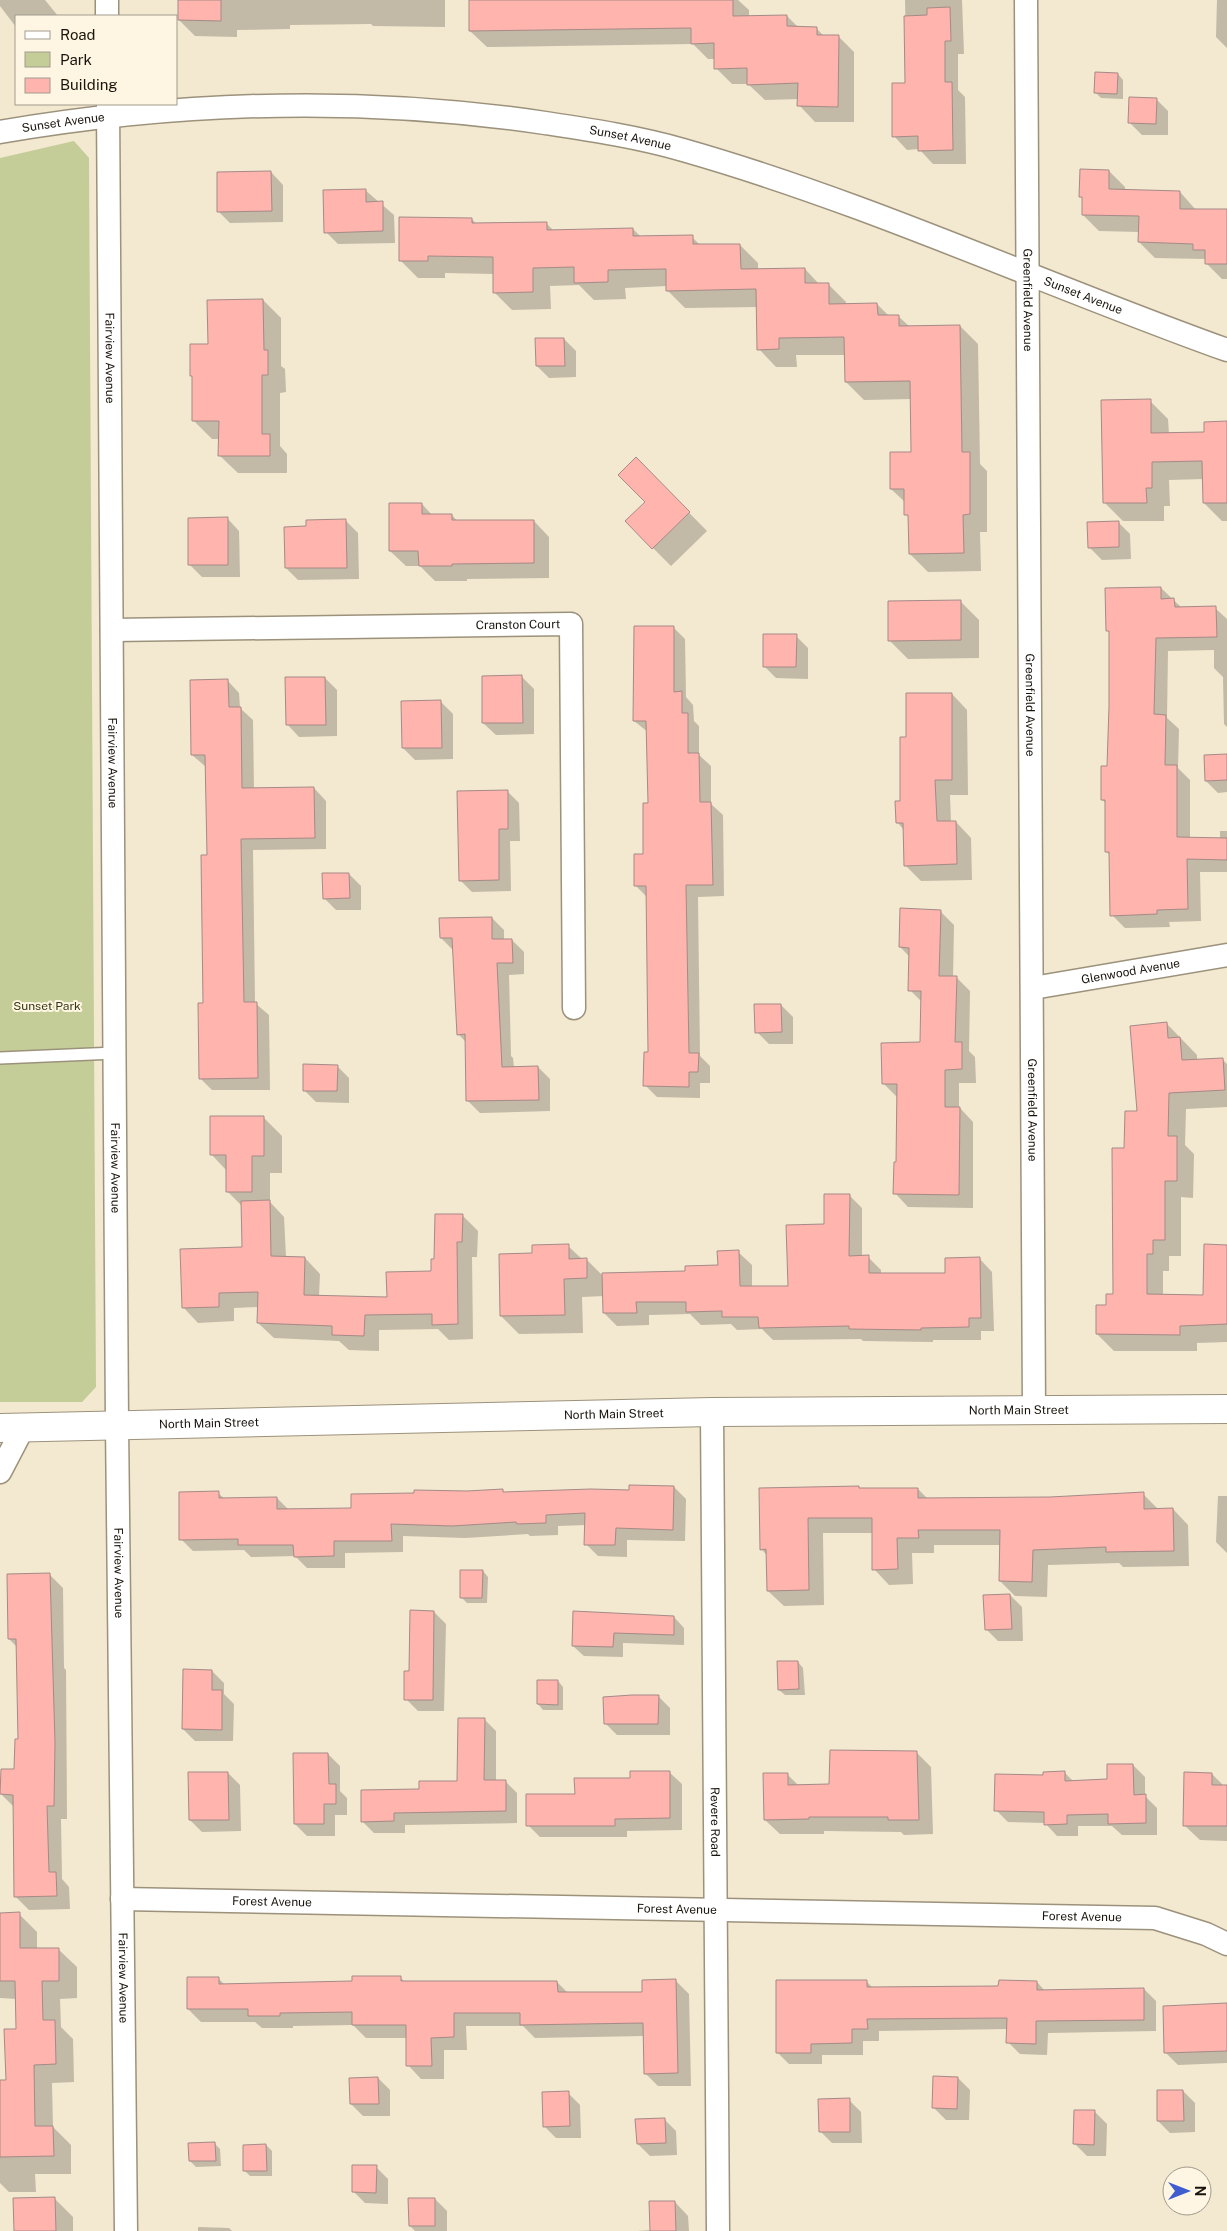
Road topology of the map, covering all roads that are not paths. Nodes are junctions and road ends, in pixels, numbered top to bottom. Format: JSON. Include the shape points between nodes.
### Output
{"nodes":[{"id":1,"x":107,"y":0,"type":"edge"},
{"id":2,"x":1026,"y":0,"type":"edge"},
{"id":3,"x":107,"y":15,"type":"edge"},
{"id":4,"x":108,"y":110,"type":"edge"},
{"id":5,"x":0,"y":132,"type":"edge"},
{"id":6,"x":1028,"y":275,"type":"junction"},
{"id":7,"x":1227,"y":350,"type":"edge"},
{"id":8,"x":112,"y":630,"type":"junction"},
{"id":9,"x":1227,"y":956,"type":"edge"},
{"id":10,"x":1033,"y":988,"type":"junction"},
{"id":11,"x":574,"y":1008,"type":"dead end"},
{"id":12,"x":115,"y":1053,"type":"junction"},
{"id":13,"x":0,"y":1058,"type":"edge"},
{"id":14,"x":1227,"y":1409,"type":"edge"},
{"id":15,"x":1034,"y":1410,"type":"junction"},
{"id":16,"x":712,"y":1412,"type":"junction"},
{"id":17,"x":117,"y":1424,"type":"junction"},
{"id":18,"x":11,"y":1428,"type":"edge"},
{"id":19,"x":0,"y":1472,"type":"edge"},
{"id":20,"x":122,"y":1899,"type":"junction"},
{"id":21,"x":715,"y":1910,"type":"junction"},
{"id":22,"x":1227,"y":1944,"type":"edge"},
{"id":23,"x":126,"y":2231,"type":"edge"},
{"id":24,"x":718,"y":2231,"type":"edge"}],
"edges":[{"from":1,"to":3,"type":"street"},
{"from":2,"to":6,"type":"street","name":"Greenfield Avenue"},
{"from":4,"to":5,"type":"street","name":"Sunset Avenue"},
{"from":4,"to":6,"type":"street","name":"Sunset Avenue","via":[[268,105],[375,106],[485,114],[607,133],[680,149],[791,183]]},
{"from":4,"to":8,"type":"street","name":"Fairview Avenue"},
{"from":6,"to":7,"type":"street","name":"Sunset Avenue"},
{"from":6,"to":10,"type":"street","name":"Greenfield Avenue"},
{"from":8,"to":11,"type":"street","name":"Cranston Court","via":[[571,624]]},
{"from":8,"to":12,"type":"street","name":"Fairview Avenue"},
{"from":9,"to":10,"type":"street","name":"Glenwood Avenue"},
{"from":10,"to":15,"type":"street","name":"Greenfield Avenue"},
{"from":12,"to":13,"type":"lane"},
{"from":12,"to":17,"type":"street","name":"Fairview Avenue"},
{"from":14,"to":15,"type":"street","name":"North Main Street"},
{"from":15,"to":16,"type":"street","name":"North Main Street"},
{"from":16,"to":17,"type":"street","name":"North Main Street"},
{"from":16,"to":21,"type":"street","name":"Revere Road"},
{"from":17,"to":18,"type":"street","name":"North Main Street"},
{"from":17,"to":20,"type":"street","name":"Fairview Avenue"},
{"from":18,"to":19,"type":"street"},
{"from":20,"to":21,"type":"street","name":"Forest Avenue"},
{"from":20,"to":23,"type":"street","name":"Fairview Avenue"},
{"from":21,"to":22,"type":"street","name":"Forest Avenue","via":[[1155,1918]]},
{"from":21,"to":24,"type":"street","name":"Revere Road"}]}
